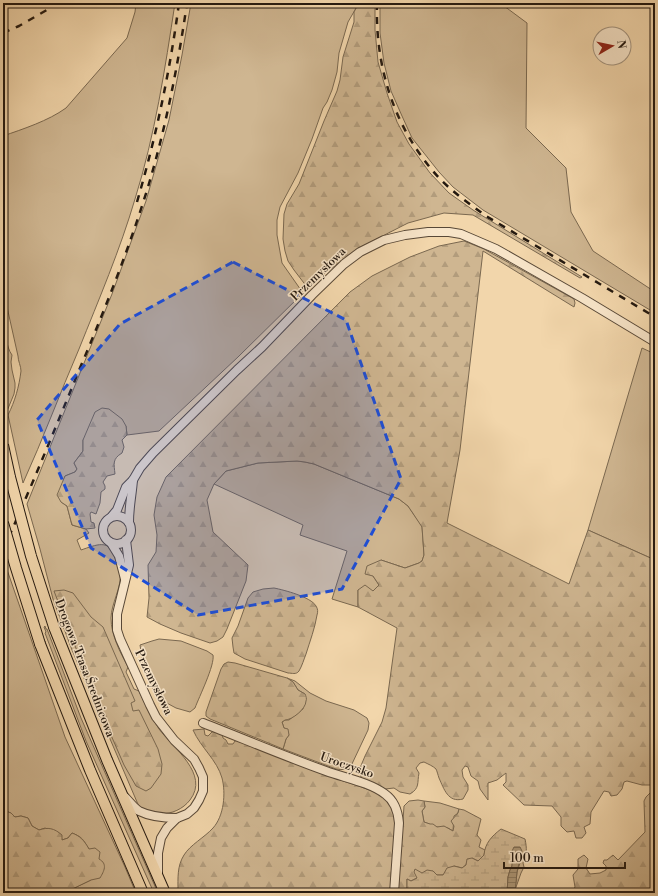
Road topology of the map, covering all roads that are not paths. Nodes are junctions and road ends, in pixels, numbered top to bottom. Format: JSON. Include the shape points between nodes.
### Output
{"nodes":[{"id":1,"x":655,"y":342,"type":"edge"},
{"id":2,"x":3,"y":445,"type":"edge"},
{"id":3,"x":133,"y":480,"type":"junction"},
{"id":4,"x":112,"y":516,"type":"junction"},
{"id":5,"x":129,"y":522,"type":"junction"},
{"id":6,"x":3,"y":523,"type":"edge"},
{"id":7,"x":126,"y":540,"type":"junction"},
{"id":8,"x":111,"y":543,"type":"junction"},
{"id":9,"x":125,"y":580,"type":"junction"},
{"id":10,"x":204,"y":723,"type":"dead end"},
{"id":11,"x":122,"y":794,"type":"junction"},
{"id":12,"x":177,"y":818,"type":"junction"},
{"id":13,"x":158,"y":876,"type":"junction"},
{"id":14,"x":143,"y":893,"type":"edge"},
{"id":15,"x":165,"y":893,"type":"edge"},
{"id":16,"x":394,"y":893,"type":"edge"}],
"edges":[{"from":1,"to":3,"type":"street","name":"Przemysłowa","via":[[502,253],[461,234],[428,232],[384,240],[360,252],[344,264],[153,453]]},
{"from":2,"to":11,"type":"main road","name":"Drogowa Trasa Średnicowa","bridge":true,"via":[[30,556],[54,627]]},
{"from":3,"to":4,"type":"street","name":"Przemysłowa","via":[[126,487]]},
{"from":3,"to":5,"type":"street","name":"Przemysłowa"},
{"from":4,"to":5,"type":"street","via":[[121,516]]},
{"from":4,"to":8,"type":"street","via":[[105,522],[102,530],[104,538]]},
{"from":5,"to":7,"type":"street","via":[[131,532]]},
{"from":6,"to":14,"type":"main road","bridge":true,"via":[[40,644]]},
{"from":7,"to":8,"type":"street","via":[[119,544]]},
{"from":7,"to":9,"type":"street","name":"Przemysłowa","via":[[130,565]]},
{"from":8,"to":9,"type":"street","name":"Przemysłowa","via":[[119,556]]},
{"from":9,"to":12,"type":"street","name":"Przemysłowa","via":[[117,614],[120,639],[156,717],[174,740],[194,759],[203,777],[203,791],[194,808]]},
{"from":10,"to":16,"type":"street","name":"Uroczysko","via":[[386,794],[395,805],[399,823]]},
{"from":11,"to":12,"type":"street","via":[[138,810],[164,818]]},
{"from":11,"to":13,"type":"main road","name":"Drogowa Trasa Średnicowa"},
{"from":12,"to":13,"type":"street","name":"Przemysłowa","via":[[161,838]]},
{"from":13,"to":15,"type":"main road","name":"Drogowa Trasa Średnicowa"}]}
